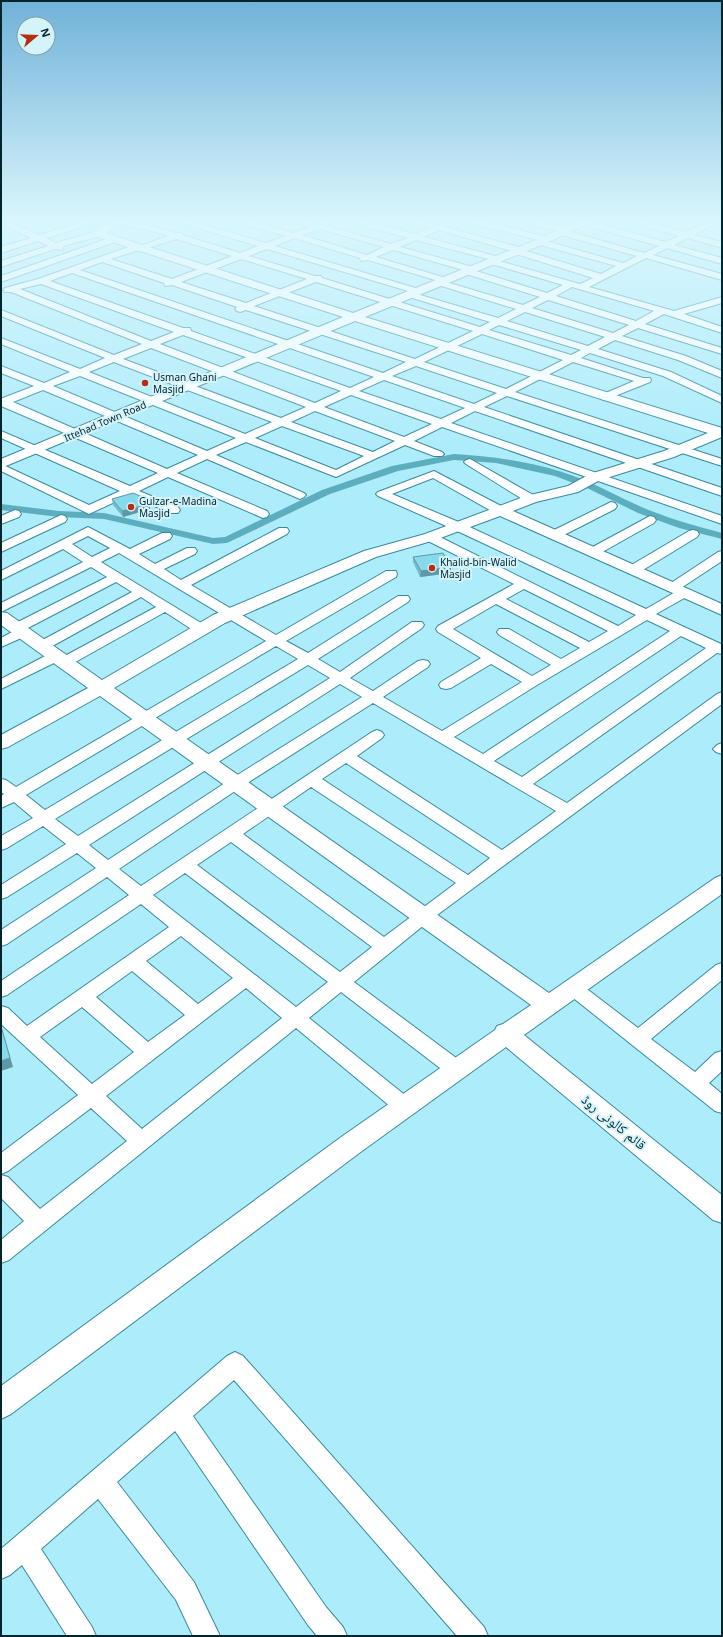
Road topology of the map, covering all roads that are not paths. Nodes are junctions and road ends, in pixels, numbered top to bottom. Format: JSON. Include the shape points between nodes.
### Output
{"nodes":[{"id":1,"x":32,"y":297,"type":"edge"},
{"id":2,"x":87,"y":297,"type":"edge"},
{"id":3,"x":135,"y":297,"type":"edge"},
{"id":4,"x":150,"y":297,"type":"edge"},
{"id":5,"x":215,"y":297,"type":"edge"},
{"id":6,"x":269,"y":297,"type":"edge"},
{"id":7,"x":294,"y":297,"type":"edge"},
{"id":8,"x":374,"y":297,"type":"edge"},
{"id":9,"x":401,"y":297,"type":"edge"},
{"id":10,"x":425,"y":297,"type":"edge"},
{"id":11,"x":489,"y":297,"type":"edge"},
{"id":12,"x":548,"y":297,"type":"edge"},
{"id":13,"x":549,"y":297,"type":"edge"},
{"id":14,"x":617,"y":297,"type":"edge"},
{"id":15,"x":722,"y":300,"type":"edge"},
{"id":16,"x":389,"y":302,"type":"junction"},
{"id":17,"x":108,"y":305,"type":"junction"},
{"id":18,"x":244,"y":307,"type":"junction"},
{"id":19,"x":524,"y":309,"type":"junction"},
{"id":20,"x":662,"y":310,"type":"junction"},
{"id":21,"x":1,"y":313,"type":"edge"},
{"id":22,"x":674,"y":314,"type":"junction"},
{"id":23,"x":77,"y":316,"type":"junction"},
{"id":24,"x":354,"y":317,"type":"junction"},
{"id":25,"x":214,"y":319,"type":"junction"},
{"id":26,"x":499,"y":322,"type":"junction"},
{"id":27,"x":636,"y":324,"type":"junction"},
{"id":28,"x":41,"y":329,"type":"junction"},
{"id":29,"x":722,"y":330,"type":"edge"},
{"id":30,"x":481,"y":331,"type":"junction"},
{"id":31,"x":182,"y":332,"type":"junction"},
{"id":32,"x":319,"y":332,"type":"junction"},
{"id":33,"x":613,"y":337,"type":"junction"},
{"id":34,"x":2,"y":342,"type":"edge"},
{"id":35,"x":150,"y":345,"type":"junction"},
{"id":36,"x":287,"y":345,"type":"junction"},
{"id":37,"x":449,"y":347,"type":"junction"},
{"id":38,"x":589,"y":350,"type":"junction"},
{"id":39,"x":722,"y":351,"type":"edge"},
{"id":40,"x":722,"y":356,"type":"edge"},
{"id":41,"x":256,"y":358,"type":"junction"},
{"id":42,"x":114,"y":359,"type":"junction"},
{"id":43,"x":571,"y":359,"type":"junction"},
{"id":44,"x":414,"y":363,"type":"junction"},
{"id":45,"x":698,"y":364,"type":"junction"},
{"id":46,"x":1,"y":369,"type":"edge"},
{"id":47,"x":77,"y":372,"type":"junction"},
{"id":48,"x":222,"y":372,"type":"junction"},
{"id":49,"x":667,"y":374,"type":"junction"},
{"id":50,"x":722,"y":374,"type":"edge"},
{"id":51,"x":540,"y":376,"type":"junction"},
{"id":52,"x":382,"y":377,"type":"junction"},
{"id":53,"x":643,"y":381,"type":"junction"},
{"id":54,"x":42,"y":386,"type":"junction"},
{"id":55,"x":188,"y":386,"type":"junction"},
{"id":56,"x":350,"y":391,"type":"junction"},
{"id":57,"x":505,"y":392,"type":"junction"},
{"id":58,"x":605,"y":397,"type":"junction"},
{"id":59,"x":722,"y":400,"type":"edge"},
{"id":60,"x":2,"y":402,"type":"edge"},
{"id":61,"x":151,"y":402,"type":"junction"},
{"id":62,"x":314,"y":407,"type":"junction"},
{"id":63,"x":474,"y":408,"type":"junction"},
{"id":64,"x":116,"y":416,"type":"junction"},
{"id":65,"x":282,"y":422,"type":"junction"},
{"id":66,"x":441,"y":423,"type":"junction"},
{"id":67,"x":721,"y":432,"type":"edge"},
{"id":68,"x":76,"y":433,"type":"junction"},
{"id":69,"x":1,"y":434,"type":"edge"},
{"id":70,"x":244,"y":438,"type":"junction"},
{"id":71,"x":404,"y":442,"type":"junction"},
{"id":72,"x":680,"y":449,"type":"junction"},
{"id":73,"x":36,"y":450,"type":"junction"},
{"id":74,"x":438,"y":454,"type":"dead end"},
{"id":75,"x":206,"y":455,"type":"junction"},
{"id":76,"x":373,"y":456,"type":"junction"},
{"id":77,"x":470,"y":462,"type":"dead end"},
{"id":78,"x":722,"y":463,"type":"edge"},
{"id":79,"x":638,"y":464,"type":"junction"},
{"id":80,"x":1,"y":466,"type":"edge"},
{"id":81,"x":167,"y":472,"type":"junction"},
{"id":82,"x":584,"y":483,"type":"junction"},
{"id":83,"x":131,"y":490,"type":"junction"},
{"id":84,"x":722,"y":492,"type":"edge"},
{"id":85,"x":300,"y":495,"type":"dead end"},
{"id":86,"x":531,"y":499,"type":"junction"},
{"id":87,"x":611,"y":506,"type":"dead end"},
{"id":88,"x":174,"y":510,"type":"dead end"},
{"id":89,"x":499,"y":510,"type":"junction"},
{"id":90,"x":15,"y":514,"type":"dead end"},
{"id":91,"x":263,"y":514,"type":"dead end"},
{"id":92,"x":61,"y":519,"type":"dead end"},
{"id":93,"x":1,"y":520,"type":"edge"},
{"id":94,"x":650,"y":520,"type":"dead end"},
{"id":95,"x":722,"y":520,"type":"edge"},
{"id":96,"x":457,"y":526,"type":"junction"},
{"id":97,"x":282,"y":532,"type":"dead end"},
{"id":98,"x":693,"y":534,"type":"dead end"},
{"id":99,"x":554,"y":535,"type":"junction"},
{"id":100,"x":166,"y":536,"type":"dead end"},
{"id":101,"x":430,"y":537,"type":"junction"},
{"id":102,"x":64,"y":544,"type":"junction"},
{"id":103,"x":1,"y":548,"type":"edge"},
{"id":104,"x":124,"y":551,"type":"junction"},
{"id":105,"x":191,"y":551,"type":"dead end"},
{"id":106,"x":593,"y":552,"type":"junction"},
{"id":107,"x":722,"y":555,"type":"edge"},
{"id":108,"x":92,"y":562,"type":"junction"},
{"id":109,"x":154,"y":569,"type":"junction"},
{"id":110,"x":633,"y":570,"type":"junction"},
{"id":111,"x":391,"y":574,"type":"dead end"},
{"id":112,"x":1,"y":576,"type":"edge"},
{"id":113,"x":116,"y":577,"type":"junction"},
{"id":114,"x":523,"y":584,"type":"junction"},
{"id":115,"x":181,"y":585,"type":"junction"},
{"id":116,"x":678,"y":590,"type":"junction"},
{"id":117,"x":141,"y":592,"type":"junction"},
{"id":118,"x":403,"y":599,"type":"dead end"},
{"id":119,"x":496,"y":599,"type":"junction"},
{"id":120,"x":165,"y":607,"type":"junction"},
{"id":121,"x":720,"y":607,"type":"edge"},
{"id":122,"x":1,"y":608,"type":"edge"},
{"id":123,"x":230,"y":614,"type":"junction"},
{"id":124,"x":646,"y":614,"type":"junction"},
{"id":125,"x":1,"y":617,"type":"edge"},
{"id":126,"x":416,"y":625,"type":"dead end"},
{"id":127,"x":201,"y":629,"type":"junction"},
{"id":128,"x":20,"y":630,"type":"junction"},
{"id":129,"x":680,"y":630,"type":"junction"},
{"id":130,"x":618,"y":631,"type":"junction"},
{"id":131,"x":504,"y":632,"type":"dead end"},
{"id":132,"x":275,"y":641,"type":"junction"},
{"id":133,"x":1,"y":643,"type":"edge"},
{"id":134,"x":590,"y":648,"type":"junction"},
{"id":135,"x":719,"y":649,"type":"edge"},
{"id":136,"x":54,"y":655,"type":"junction"},
{"id":137,"x":492,"y":657,"type":"junction"},
{"id":138,"x":308,"y":660,"type":"junction"},
{"id":139,"x":423,"y":664,"type":"dead end"},
{"id":140,"x":561,"y":665,"type":"junction"},
{"id":141,"x":340,"y":678,"type":"junction"},
{"id":142,"x":532,"y":682,"type":"junction"},
{"id":143,"x":1,"y":685,"type":"edge"},
{"id":144,"x":446,"y":685,"type":"dead end"},
{"id":145,"x":101,"y":688,"type":"junction"},
{"id":146,"x":373,"y":697,"type":"junction"},
{"id":147,"x":722,"y":697,"type":"edge"},
{"id":148,"x":145,"y":719,"type":"junction"},
{"id":149,"x":377,"y":735,"type":"dead end"},
{"id":150,"x":442,"y":738,"type":"junction"},
{"id":151,"x":174,"y":740,"type":"junction"},
{"id":152,"x":1,"y":743,"type":"edge"},
{"id":153,"x":346,"y":756,"type":"junction"},
{"id":154,"x":483,"y":761,"type":"junction"},
{"id":155,"x":208,"y":763,"type":"junction"},
{"id":156,"x":312,"y":780,"type":"junction"},
{"id":157,"x":1,"y":784,"type":"edge"},
{"id":158,"x":236,"y":784,"type":"junction"},
{"id":159,"x":522,"y":784,"type":"junction"},
{"id":160,"x":8,"y":799,"type":"edge"},
{"id":161,"x":271,"y":808,"type":"junction"},
{"id":162,"x":567,"y":810,"type":"junction"},
{"id":163,"x":44,"y":818,"type":"junction"},
{"id":164,"x":232,"y":834,"type":"junction"},
{"id":165,"x":1,"y":844,"type":"edge"},
{"id":166,"x":78,"y":845,"type":"junction"},
{"id":167,"x":502,"y":858,"type":"junction"},
{"id":168,"x":186,"y":865,"type":"junction"},
{"id":169,"x":108,"y":868,"type":"junction"},
{"id":170,"x":468,"y":883,"type":"junction"},
{"id":171,"x":722,"y":883,"type":"edge"},
{"id":172,"x":1,"y":893,"type":"edge"},
{"id":173,"x":141,"y":895,"type":"junction"},
{"id":174,"x":423,"y":916,"type":"junction"},
{"id":175,"x":182,"y":927,"type":"junction"},
{"id":176,"x":1,"y":940,"type":"edge"},
{"id":177,"x":384,"y":947,"type":"junction"},
{"id":178,"x":133,"y":961,"type":"junction"},
{"id":179,"x":722,"y":970,"type":"edge"},
{"id":180,"x":246,"y":978,"type":"junction"},
{"id":181,"x":340,"y":982,"type":"junction"},
{"id":182,"x":572,"y":988,"type":"junction"},
{"id":183,"x":1,"y":990,"type":"edge"},
{"id":184,"x":83,"y":997,"type":"junction"},
{"id":185,"x":548,"y":1005,"type":"junction"},
{"id":186,"x":1,"y":1013,"type":"edge"},
{"id":187,"x":198,"y":1015,"type":"junction"},
{"id":188,"x":296,"y":1018,"type":"junction"},
{"id":189,"x":505,"y":1034,"type":"junction"},
{"id":190,"x":27,"y":1036,"type":"junction"},
{"id":191,"x":638,"y":1039,"type":"junction"},
{"id":192,"x":148,"y":1053,"type":"junction"},
{"id":193,"x":722,"y":1060,"type":"edge"},
{"id":194,"x":456,"y":1069,"type":"junction"},
{"id":195,"x":695,"y":1084,"type":"junction"},
{"id":196,"x":92,"y":1096,"type":"junction"},
{"id":197,"x":722,"y":1105,"type":"edge"},
{"id":198,"x":404,"y":1106,"type":"junction"},
{"id":199,"x":141,"y":1141,"type":"junction"},
{"id":200,"x":1,"y":1165,"type":"edge"},
{"id":201,"x":1,"y":1184,"type":"edge"},
{"id":202,"x":722,"y":1212,"type":"edge"},
{"id":203,"x":39,"y":1222,"type":"junction"},
{"id":204,"x":1,"y":1253,"type":"edge"},
{"id":205,"x":1,"y":1404,"type":"edge"},
{"id":206,"x":177,"y":1413,"type":"junction"},
{"id":207,"x":100,"y":1481,"type":"junction"},
{"id":208,"x":24,"y":1546,"type":"junction"},
{"id":209,"x":1,"y":1566,"type":"edge"},
{"id":210,"x":83,"y":1636,"type":"edge"},
{"id":211,"x":207,"y":1636,"type":"edge"},
{"id":212,"x":334,"y":1636,"type":"edge"},
{"id":213,"x":475,"y":1636,"type":"edge"}],
"edges":[{"from":1,"to":23,"type":"street"},
{"from":2,"to":17,"type":"street"},
{"from":3,"to":17,"type":"street"},
{"from":4,"to":25,"type":"street"},
{"from":5,"to":18,"type":"street"},
{"from":6,"to":18,"type":"street"},
{"from":7,"to":24,"type":"street"},
{"from":8,"to":16,"type":"street"},
{"from":9,"to":16,"type":"street","name":"Ittehad Town Road"},
{"from":10,"to":26,"type":"street"},
{"from":11,"to":19,"type":"street"},
{"from":12,"to":19,"type":"street"},
{"from":13,"to":27,"type":"street"},
{"from":14,"to":20,"type":"street"},
{"from":15,"to":22,"type":"street"},
{"from":16,"to":24,"type":"street","name":"Ittehad Town Road"},
{"from":16,"to":30,"type":"street"},
{"from":17,"to":23,"type":"street"},
{"from":17,"to":31,"type":"street"},
{"from":18,"to":25,"type":"street"},
{"from":18,"to":32,"type":"street"},
{"from":19,"to":26,"type":"street"},
{"from":19,"to":33,"type":"street"},
{"from":20,"to":22,"type":"street"},
{"from":20,"to":27,"type":"street"},
{"from":21,"to":28,"type":"street"},
{"from":22,"to":29,"type":"street"},
{"from":23,"to":28,"type":"street"},
{"from":23,"to":35,"type":"street"},
{"from":24,"to":32,"type":"street","name":"Ittehad Town Road"},
{"from":24,"to":37,"type":"street"},
{"from":25,"to":31,"type":"street"},
{"from":25,"to":36,"type":"street"},
{"from":26,"to":30,"type":"street"},
{"from":26,"to":38,"type":"street"},
{"from":27,"to":33,"type":"street"},
{"from":27,"to":39,"type":"street"},
{"from":28,"to":34,"type":"street"},
{"from":28,"to":42,"type":"street"},
{"from":30,"to":37,"type":"street"},
{"from":30,"to":43,"type":"street"},
{"from":31,"to":35,"type":"street"},
{"from":31,"to":41,"type":"street"},
{"from":32,"to":36,"type":"street","name":"Ittehad Town Road"},
{"from":32,"to":44,"type":"street"},
{"from":33,"to":38,"type":"street"},
{"from":33,"to":45,"type":"street"},
{"from":34,"to":47,"type":"street"},
{"from":35,"to":42,"type":"street"},
{"from":35,"to":48,"type":"street"},
{"from":36,"to":41,"type":"street","name":"Ittehad Town Road"},
{"from":36,"to":52,"type":"street"},
{"from":37,"to":44,"type":"street"},
{"from":37,"to":51,"type":"street"},
{"from":38,"to":43,"type":"street"},
{"from":38,"to":49,"type":"street"},
{"from":40,"to":45,"type":"street"},
{"from":41,"to":48,"type":"street","name":"Ittehad Town Road"},
{"from":41,"to":56,"type":"street"},
{"from":42,"to":47,"type":"street"},
{"from":42,"to":55,"type":"street"},
{"from":43,"to":51,"type":"street"},
{"from":43,"to":53,"type":"street"},
{"from":44,"to":52,"type":"street"},
{"from":44,"to":57,"type":"street"},
{"from":45,"to":49,"type":"street"},
{"from":45,"to":50,"type":"street"},
{"from":46,"to":54,"type":"street"},
{"from":47,"to":54,"type":"street"},
{"from":47,"to":61,"type":"street"},
{"from":48,"to":55,"type":"street","name":"Ittehad Town Road"},
{"from":48,"to":62,"type":"street"},
{"from":49,"to":53,"type":"street"},
{"from":49,"to":59,"type":"street"},
{"from":51,"to":57,"type":"street"},
{"from":51,"to":58,"type":"street"},
{"from":52,"to":56,"type":"street"},
{"from":52,"to":63,"type":"street"},
{"from":53,"to":58,"type":"street"},
{"from":54,"to":60,"type":"street"},
{"from":54,"to":64,"type":"street"},
{"from":55,"to":61,"type":"street","name":"Ittehad Town Road"},
{"from":55,"to":65,"type":"street"},
{"from":56,"to":62,"type":"street"},
{"from":56,"to":66,"type":"street"},
{"from":57,"to":63,"type":"street"},
{"from":57,"to":72,"type":"street"},
{"from":58,"to":67,"type":"street"},
{"from":60,"to":68,"type":"street"},
{"from":61,"to":64,"type":"street","name":"Ittehad Town Road"},
{"from":61,"to":70,"type":"street"},
{"from":62,"to":65,"type":"street"},
{"from":62,"to":71,"type":"street"},
{"from":63,"to":66,"type":"street"},
{"from":63,"to":79,"type":"street"},
{"from":64,"to":68,"type":"street","name":"Ittehad Town Road"},
{"from":64,"to":75,"type":"street"},
{"from":65,"to":70,"type":"street"},
{"from":65,"to":76,"type":"street"},
{"from":66,"to":71,"type":"street"},
{"from":66,"to":82,"type":"street"},
{"from":67,"to":72,"type":"street"},
{"from":68,"to":73,"type":"street","name":"Ittehad Town Road"},
{"from":68,"to":81,"type":"street"},
{"from":69,"to":73,"type":"street"},
{"from":70,"to":75,"type":"street"},
{"from":70,"to":76,"type":"street","via":[[336,474]]},
{"from":71,"to":74,"type":"street"},
{"from":71,"to":76,"type":"street"},
{"from":72,"to":78,"type":"street"},
{"from":72,"to":79,"type":"street"},
{"from":73,"to":80,"type":"street","name":"Ittehad Town Road"},
{"from":73,"to":83,"type":"street"},
{"from":75,"to":81,"type":"street"},
{"from":75,"to":85,"type":"street"},
{"from":77,"to":86,"type":"street"},
{"from":79,"to":82,"type":"street"},
{"from":79,"to":84,"type":"street"},
{"from":80,"to":83,"type":"street","via":[[89,510]]},
{"from":81,"to":83,"type":"street"},
{"from":81,"to":91,"type":"street"},
{"from":82,"to":86,"type":"street"},
{"from":82,"to":95,"type":"street"},
{"from":83,"to":88,"type":"street"},
{"from":86,"to":89,"type":"street"},
{"from":87,"to":99,"type":"street"},
{"from":89,"to":96,"type":"street"},
{"from":89,"to":96,"type":"street","via":[[434,474],[382,494]]},
{"from":89,"to":99,"type":"street"},
{"from":90,"to":93,"type":"street"},
{"from":92,"to":103,"type":"street"},
{"from":94,"to":106,"type":"street"},
{"from":96,"to":101,"type":"street"},
{"from":96,"to":124,"type":"street"},
{"from":97,"to":115,"type":"street"},
{"from":98,"to":110,"type":"street"},
{"from":99,"to":106,"type":"street"},
{"from":100,"to":104,"type":"street"},
{"from":101,"to":114,"type":"street"},
{"from":101,"to":123,"type":"street","via":[[370,554]]},
{"from":102,"to":104,"type":"street","via":[[88,531]]},
{"from":102,"to":108,"type":"street"},
{"from":102,"to":112,"type":"street"},
{"from":104,"to":108,"type":"street"},
{"from":104,"to":109,"type":"street"},
{"from":105,"to":109,"type":"street"},
{"from":106,"to":110,"type":"street"},
{"from":107,"to":116,"type":"street"},
{"from":108,"to":113,"type":"street"},
{"from":108,"to":122,"type":"street"},
{"from":109,"to":115,"type":"street"},
{"from":110,"to":116,"type":"street"},
{"from":111,"to":132,"type":"street"},
{"from":113,"to":117,"type":"street"},
{"from":113,"to":128,"type":"street"},
{"from":114,"to":119,"type":"street"},
{"from":114,"to":130,"type":"street"},
{"from":115,"to":123,"type":"street"},
{"from":116,"to":121,"type":"street"},
{"from":116,"to":124,"type":"street"},
{"from":117,"to":120,"type":"street"},
{"from":117,"to":136,"type":"street"},
{"from":118,"to":138,"type":"street"},
{"from":119,"to":134,"type":"street"},
{"from":119,"to":137,"type":"street","via":[[443,628]]},
{"from":120,"to":127,"type":"street"},
{"from":120,"to":136,"type":"street"},
{"from":123,"to":127,"type":"street"},
{"from":123,"to":132,"type":"street"},
{"from":124,"to":129,"type":"street"},
{"from":124,"to":130,"type":"street"},
{"from":125,"to":128,"type":"street"},
{"from":126,"to":141,"type":"street"},
{"from":127,"to":145,"type":"street"},
{"from":128,"to":133,"type":"street"},
{"from":128,"to":136,"type":"street"},
{"from":129,"to":135,"type":"street"},
{"from":129,"to":154,"type":"street"},
{"from":130,"to":134,"type":"street"},
{"from":131,"to":140,"type":"street"},
{"from":132,"to":138,"type":"street"},
{"from":132,"to":148,"type":"street"},
{"from":134,"to":140,"type":"street"},
{"from":135,"to":159,"type":"street"},
{"from":136,"to":143,"type":"street"},
{"from":136,"to":145,"type":"street"},
{"from":137,"to":142,"type":"street"},
{"from":137,"to":144,"type":"street"},
{"from":138,"to":141,"type":"street"},
{"from":138,"to":151,"type":"street"},
{"from":139,"to":146,"type":"street"},
{"from":140,"to":142,"type":"street"},
{"from":141,"to":146,"type":"street"},
{"from":141,"to":155,"type":"street"},
{"from":142,"to":150,"type":"street"},
{"from":145,"to":148,"type":"street"},
{"from":145,"to":152,"type":"street"},
{"from":146,"to":150,"type":"street"},
{"from":146,"to":158,"type":"street"},
{"from":147,"to":162,"type":"street"},
{"from":148,"to":151,"type":"street"},
{"from":148,"to":160,"type":"street"},
{"from":149,"to":153,"type":"street"},
{"from":150,"to":154,"type":"street"},
{"from":151,"to":155,"type":"street"},
{"from":151,"to":163,"type":"street"},
{"from":153,"to":156,"type":"street"},
{"from":153,"to":167,"type":"street"},
{"from":154,"to":159,"type":"street"},
{"from":155,"to":158,"type":"street"},
{"from":155,"to":166,"type":"street"},
{"from":156,"to":161,"type":"street"},
{"from":156,"to":170,"type":"street"},
{"from":157,"to":160,"type":"street"},
{"from":158,"to":161,"type":"street"},
{"from":158,"to":169,"type":"street"},
{"from":159,"to":162,"type":"street"},
{"from":160,"to":163,"type":"street"},
{"from":161,"to":164,"type":"street"},
{"from":161,"to":174,"type":"street"},
{"from":162,"to":167,"type":"street"},
{"from":163,"to":165,"type":"street"},
{"from":163,"to":166,"type":"street"},
{"from":164,"to":168,"type":"street"},
{"from":164,"to":177,"type":"street"},
{"from":166,"to":169,"type":"street"},
{"from":166,"to":172,"type":"street"},
{"from":167,"to":170,"type":"street"},
{"from":168,"to":173,"type":"street"},
{"from":168,"to":181,"type":"street"},
{"from":169,"to":173,"type":"street"},
{"from":169,"to":176,"type":"street"},
{"from":170,"to":174,"type":"street"},
{"from":171,"to":182,"type":"street"},
{"from":173,"to":175,"type":"street"},
{"from":173,"to":183,"type":"street"},
{"from":174,"to":177,"type":"street"},
{"from":174,"to":185,"type":"street"},
{"from":175,"to":178,"type":"street"},
{"from":175,"to":180,"type":"street"},
{"from":177,"to":181,"type":"street"},
{"from":178,"to":184,"type":"street"},
{"from":178,"to":187,"type":"street"},
{"from":179,"to":191,"type":"street"},
{"from":180,"to":187,"type":"street"},
{"from":180,"to":188,"type":"street"},
{"from":181,"to":188,"type":"street"},
{"from":181,"to":194,"type":"street"},
{"from":182,"to":185,"type":"street"},
{"from":182,"to":191,"type":"street"},
{"from":184,"to":190,"type":"street"},
{"from":184,"to":192,"type":"street"},
{"from":185,"to":189,"type":"street"},
{"from":186,"to":190,"type":"street"},
{"from":187,"to":192,"type":"street"},
{"from":188,"to":198,"type":"street"},
{"from":188,"to":199,"type":"street"},
{"from":189,"to":194,"type":"street"},
{"from":189,"to":202,"type":"street","name":"قائم کالونی روڈ"},
{"from":190,"to":196,"type":"street"},
{"from":191,"to":195,"type":"street"},
{"from":192,"to":196,"type":"street"},
{"from":193,"to":195,"type":"street"},
{"from":194,"to":198,"type":"street"},
{"from":195,"to":197,"type":"street"},
{"from":196,"to":199,"type":"street"},
{"from":196,"to":200,"type":"street"},
{"from":198,"to":205,"type":"street"},
{"from":199,"to":203,"type":"street"},
{"from":201,"to":203,"type":"street"},
{"from":203,"to":204,"type":"street"},
{"from":206,"to":207,"type":"street"},
{"from":206,"to":212,"type":"street","via":[[317,1616]]},
{"from":206,"to":213,"type":"street","via":[[235,1364]]},
{"from":207,"to":208,"type":"street"},
{"from":207,"to":211,"type":"street","via":[[185,1591]]},
{"from":208,"to":209,"type":"street"},
{"from":208,"to":210,"type":"street"}]}
